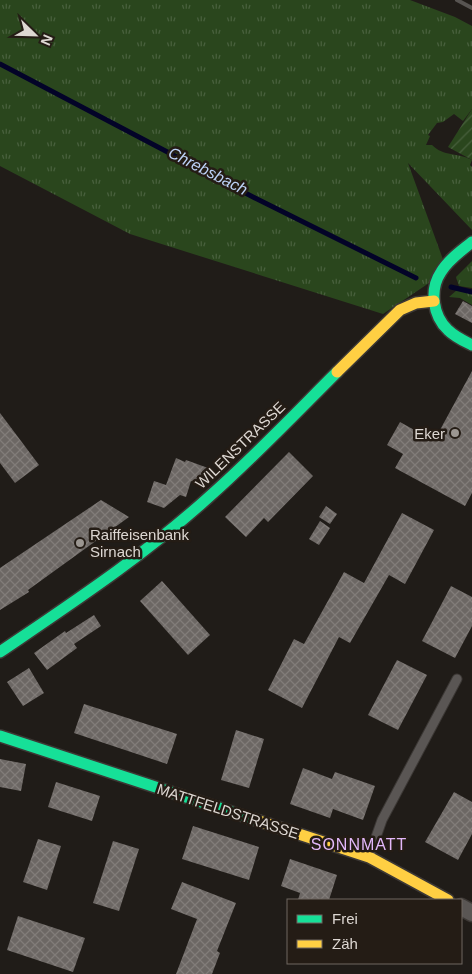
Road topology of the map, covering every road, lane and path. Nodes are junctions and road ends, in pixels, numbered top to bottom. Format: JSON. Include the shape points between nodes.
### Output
{"nodes":[{"id":1,"x":472,"y":242,"type":"edge"},
{"id":2,"x":434,"y":301,"type":"junction"},
{"id":3,"x":472,"y":345,"type":"edge"},
{"id":4,"x":0,"y":652,"type":"edge"},
{"id":5,"x":457,"y":679,"type":"dead end"},
{"id":6,"x":0,"y":736,"type":"edge"},
{"id":7,"x":369,"y":857,"type":"junction"},
{"id":8,"x":446,"y":899,"type":"edge"}],
"edges":[{"from":1,"to":2,"type":"street","via":[[445,265],[435,284]]},
{"from":2,"to":3,"type":"street","via":[[447,329]]},
{"from":2,"to":4,"type":"street","name":"WILENSTRASSE","via":[[412,303],[400,310],[245,463],[166,534]]},
{"from":5,"to":7,"type":"lane","via":[[382,820]]},
{"from":6,"to":7,"type":"street","name":"MATTFELDSTRASSE"},
{"from":7,"to":8,"type":"street","name":"MATTFELDSTRASSE"}]}
